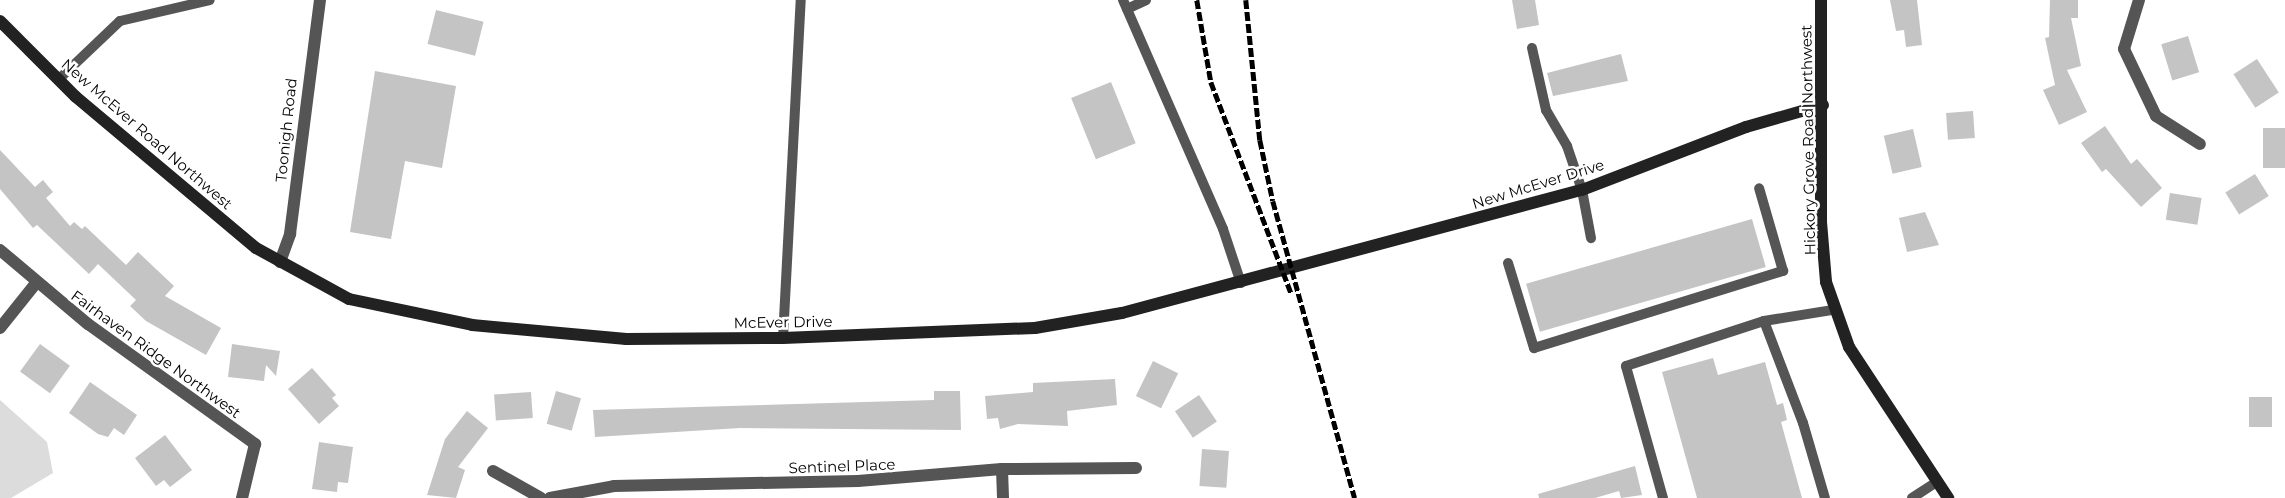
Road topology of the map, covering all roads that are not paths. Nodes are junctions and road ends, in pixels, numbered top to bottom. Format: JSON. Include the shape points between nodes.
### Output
{"nodes":[{"id":1,"x":210,"y":0,"type":"edge"},
{"id":2,"x":320,"y":0,"type":"edge"},
{"id":3,"x":801,"y":0,"type":"edge"},
{"id":4,"x":1146,"y":0,"type":"edge"},
{"id":5,"x":1821,"y":0,"type":"edge"},
{"id":6,"x":2139,"y":0,"type":"edge"},
{"id":7,"x":1125,"y":4,"type":"edge"},
{"id":8,"x":0,"y":21,"type":"edge"},
{"id":9,"x":1532,"y":48,"type":"dead end"},
{"id":10,"x":59,"y":79,"type":"junction"},
{"id":11,"x":1822,"y":105,"type":"junction"},
{"id":12,"x":2200,"y":144,"type":"dead end"},
{"id":13,"x":1759,"y":188,"type":"dead end"},
{"id":14,"x":1582,"y":190,"type":"junction"},
{"id":15,"x":1591,"y":238,"type":"dead end"},
{"id":16,"x":0,"y":250,"type":"edge"},
{"id":17,"x":280,"y":262,"type":"junction"},
{"id":18,"x":1508,"y":263,"type":"dead end"},
{"id":19,"x":1292,"y":270,"type":"joint"},
{"id":20,"x":36,"y":283,"type":"junction"},
{"id":21,"x":1241,"y":283,"type":"junction"},
{"id":22,"x":1833,"y":310,"type":"junction"},
{"id":23,"x":1764,"y":321,"type":"junction"},
{"id":24,"x":0,"y":328,"type":"edge"},
{"id":25,"x":783,"y":338,"type":"junction"},
{"id":26,"x":1136,"y":468,"type":"dead end"},
{"id":27,"x":1002,"y":469,"type":"junction"},
{"id":28,"x":492,"y":471,"type":"dead end"},
{"id":29,"x":1937,"y":483,"type":"junction"},
{"id":30,"x":242,"y":498,"type":"edge"},
{"id":31,"x":541,"y":498,"type":"edge"},
{"id":32,"x":550,"y":498,"type":"edge"},
{"id":33,"x":1003,"y":498,"type":"edge"},
{"id":34,"x":1662,"y":498,"type":"edge"},
{"id":35,"x":1825,"y":498,"type":"edge"},
{"id":36,"x":1912,"y":498,"type":"edge"},
{"id":37,"x":1948,"y":498,"type":"edge"}],
"edges":[{"from":1,"to":10,"type":"lane","via":[[120,21]]},
{"from":2,"to":17,"type":"street","name":"Toonigh Road","via":[[290,234]]},
{"from":3,"to":25,"type":"lane"},
{"from":4,"to":7,"type":"lane"},
{"from":5,"to":11,"type":"street","name":"Hickory Grove Road Northwest"},
{"from":6,"to":12,"type":"street","via":[[2124,49],[2156,116]]},
{"from":7,"to":21,"type":"lane","via":[[1223,229]]},
{"from":8,"to":10,"type":"street","name":"New McEver Road Northwest"},
{"from":9,"to":14,"type":"lane","via":[[1546,110],[1567,146]]},
{"from":10,"to":17,"type":"street","name":"New McEver Road Northwest","via":[[256,248]]},
{"from":11,"to":14,"type":"street","name":"New McEver Drive","via":[[1746,127]]},
{"from":11,"to":22,"type":"street","name":"Hickory Grove Road Northwest","via":[[1821,222]]},
{"from":13,"to":18,"type":"lane","via":[[1783,271],[1534,348]]},
{"from":14,"to":15,"type":"lane"},
{"from":14,"to":19,"type":"street","name":"New McEver Drive"},
{"from":16,"to":20,"type":"street","name":"Fairhaven Ridge Northwest"},
{"from":17,"to":25,"type":"street","name":"McEver Drive","via":[[349,299],[454,323],[626,339]]},
{"from":19,"to":21,"type":"street","name":"McEver Drive"},
{"from":20,"to":24,"type":"street"},
{"from":20,"to":30,"type":"street","name":"Fairhaven Ridge Northwest","via":[[255,444]]},
{"from":21,"to":25,"type":"street","name":"McEver Drive","via":[[1122,313],[1035,328]]},
{"from":22,"to":23,"type":"lane"},
{"from":22,"to":29,"type":"street","name":"Hickory Grove Road Northwest","via":[[1849,347]]},
{"from":23,"to":34,"type":"lane","via":[[1626,366]]},
{"from":23,"to":35,"type":"lane","via":[[1803,423]]},
{"from":26,"to":27,"type":"street","name":"Sentinel Place"},
{"from":27,"to":32,"type":"street","name":"Sentinel Place","via":[[858,482],[614,486]]},
{"from":27,"to":33,"type":"street"},
{"from":28,"to":31,"type":"street"},
{"from":29,"to":36,"type":"lane"},
{"from":29,"to":37,"type":"street","name":"Hickory Grove Road Northwest"}]}
